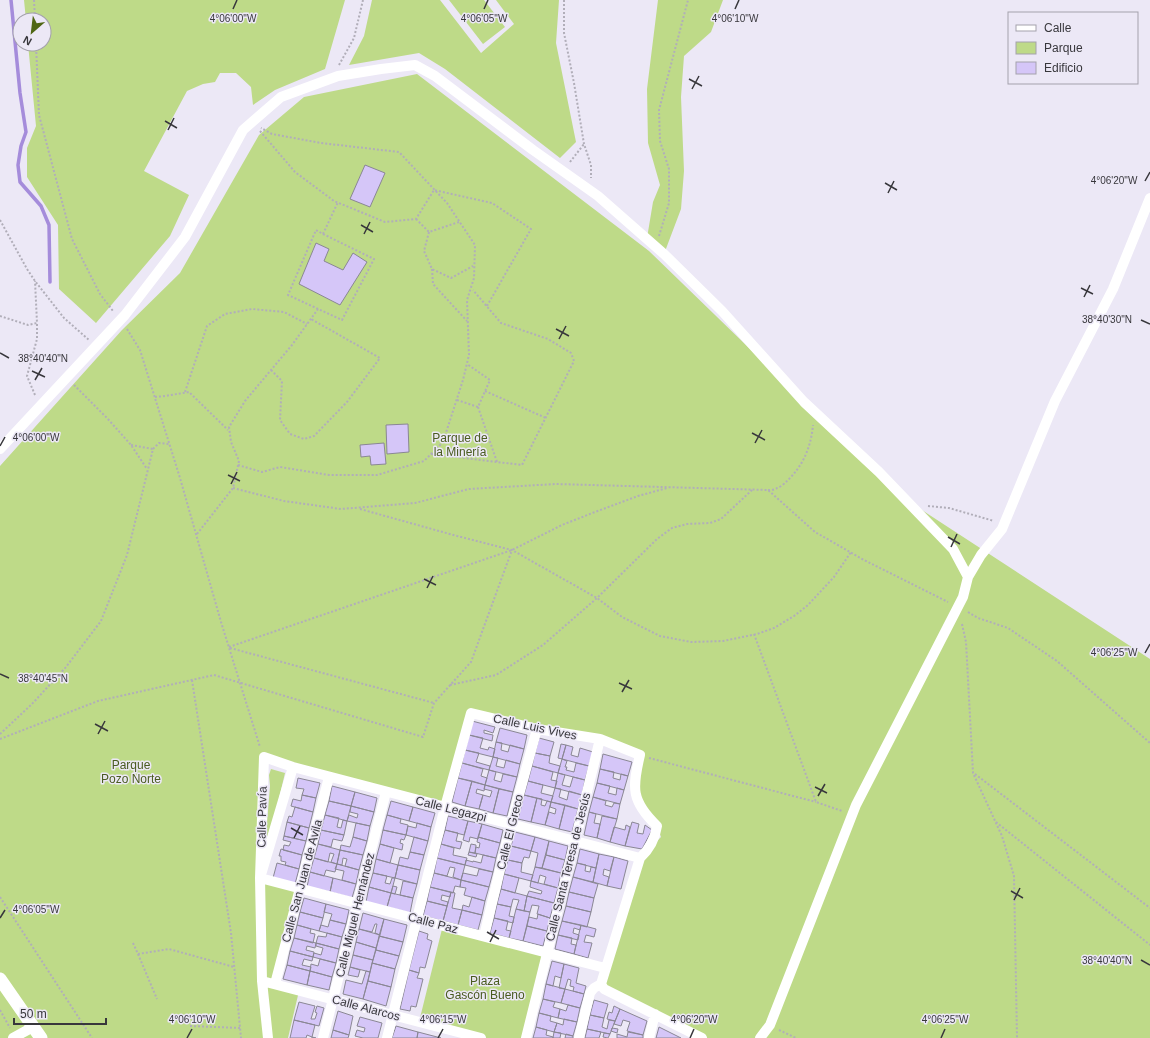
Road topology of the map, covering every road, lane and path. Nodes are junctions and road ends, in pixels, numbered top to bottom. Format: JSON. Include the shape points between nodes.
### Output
{"nodes":[{"id":1,"x":34,"y":0,"type":"edge"},
{"id":2,"x":363,"y":0,"type":"edge"},
{"id":3,"x":564,"y":0,"type":"edge"},
{"id":4,"x":688,"y":0,"type":"edge"},
{"id":5,"x":35,"y":12,"type":"edge"},
{"id":6,"x":36,"y":52,"type":"edge"},
{"id":7,"x":330,"y":79,"type":"junction"},
{"id":8,"x":252,"y":122,"type":"junction"},
{"id":9,"x":584,"y":144,"type":"junction"},
{"id":10,"x":563,"y":171,"type":"junction"},
{"id":11,"x":434,"y":190,"type":"junction"},
{"id":12,"x":591,"y":191,"type":"junction"},
{"id":13,"x":1150,"y":198,"type":"edge"},
{"id":14,"x":338,"y":202,"type":"junction"},
{"id":15,"x":416,"y":219,"type":"junction"},
{"id":16,"x":0,"y":220,"type":"edge"},
{"id":17,"x":459,"y":222,"type":"junction"},
{"id":18,"x":429,"y":232,"type":"junction"},
{"id":19,"x":323,"y":234,"type":"junction"},
{"id":20,"x":656,"y":246,"type":"junction"},
{"id":21,"x":474,"y":266,"type":"junction"},
{"id":22,"x":432,"y":269,"type":"junction"},
{"id":23,"x":35,"y":280,"type":"junction"},
{"id":24,"x":473,"y":290,"type":"dead end"},
{"id":25,"x":487,"y":306,"type":"junction"},
{"id":26,"x":318,"y":309,"type":"junction"},
{"id":27,"x":0,"y":316,"type":"edge"},
{"id":28,"x":120,"y":319,"type":"junction"},
{"id":29,"x":311,"y":319,"type":"junction"},
{"id":30,"x":467,"y":321,"type":"junction"},
{"id":31,"x":37,"y":323,"type":"junction"},
{"id":32,"x":307,"y":324,"type":"junction"},
{"id":33,"x":96,"y":346,"type":"junction"},
{"id":34,"x":467,"y":364,"type":"junction"},
{"id":35,"x":271,"y":370,"type":"junction"},
{"id":36,"x":66,"y":378,"type":"junction"},
{"id":37,"x":485,"y":391,"type":"junction"},
{"id":38,"x":185,"y":392,"type":"junction"},
{"id":39,"x":155,"y":397,"type":"junction"},
{"id":40,"x":456,"y":400,"type":"junction"},
{"id":41,"x":40,"y":405,"type":"junction"},
{"id":42,"x":478,"y":407,"type":"junction"},
{"id":43,"x":813,"y":410,"type":"junction"},
{"id":44,"x":546,"y":418,"type":"junction"},
{"id":45,"x":229,"y":430,"type":"junction"},
{"id":46,"x":169,"y":444,"type":"junction"},
{"id":47,"x":131,"y":445,"type":"junction"},
{"id":48,"x":0,"y":449,"type":"edge"},
{"id":49,"x":153,"y":449,"type":"junction"},
{"id":50,"x":431,"y":454,"type":"junction"},
{"id":51,"x":497,"y":462,"type":"junction"},
{"id":52,"x":238,"y":465,"type":"junction"},
{"id":53,"x":147,"y":469,"type":"junction"},
{"id":54,"x":671,"y":487,"type":"junction"},
{"id":55,"x":233,"y":488,"type":"junction"},
{"id":56,"x":753,"y":490,"type":"junction"},
{"id":57,"x":768,"y":490,"type":"junction"},
{"id":58,"x":357,"y":508,"type":"junction"},
{"id":59,"x":915,"y":509,"type":"junction"},
{"id":60,"x":1005,"y":522,"type":"junction"},
{"id":61,"x":196,"y":535,"type":"junction"},
{"id":62,"x":512,"y":550,"type":"junction"},
{"id":63,"x":851,"y":552,"type":"junction"},
{"id":64,"x":968,"y":577,"type":"junction"},
{"id":65,"x":597,"y":598,"type":"junction"},
{"id":66,"x":958,"y":607,"type":"junction"},
{"id":67,"x":754,"y":634,"type":"junction"},
{"id":68,"x":229,"y":647,"type":"junction"},
{"id":69,"x":192,"y":680,"type":"junction"},
{"id":70,"x":240,"y":683,"type":"junction"},
{"id":71,"x":450,"y":685,"type":"junction"},
{"id":72,"x":434,"y":703,"type":"junction"},
{"id":73,"x":536,"y":729,"type":"junction"},
{"id":74,"x":0,"y":734,"type":"edge"},
{"id":75,"x":0,"y":739,"type":"edge"},
{"id":76,"x":600,"y":739,"type":"junction"},
{"id":77,"x":1150,"y":743,"type":"edge"},
{"id":78,"x":640,"y":755,"type":"junction"},
{"id":79,"x":264,"y":757,"type":"junction"},
{"id":80,"x":293,"y":767,"type":"junction"},
{"id":81,"x":973,"y":773,"type":"junction"},
{"id":82,"x":329,"y":777,"type":"junction"},
{"id":83,"x":386,"y":792,"type":"junction"},
{"id":84,"x":816,"y":802,"type":"junction"},
{"id":85,"x":445,"y":807,"type":"junction"},
{"id":86,"x":853,"y":814,"type":"junction"},
{"id":87,"x":996,"y":822,"type":"junction"},
{"id":88,"x":511,"y":824,"type":"junction"},
{"id":89,"x":575,"y":841,"type":"junction"},
{"id":90,"x":640,"y":858,"type":"junction"},
{"id":91,"x":260,"y":878,"type":"junction"},
{"id":92,"x":300,"y":888,"type":"junction"},
{"id":93,"x":0,"y":898,"type":"edge"},
{"id":94,"x":358,"y":903,"type":"junction"},
{"id":95,"x":1150,"y":908,"type":"edge"},
{"id":96,"x":417,"y":918,"type":"junction"},
{"id":97,"x":484,"y":936,"type":"junction"},
{"id":98,"x":133,"y":943,"type":"dead end"},
{"id":99,"x":1150,"y":945,"type":"edge"},
{"id":100,"x":547,"y":952,"type":"junction"},
{"id":101,"x":138,"y":954,"type":"junction"},
{"id":102,"x":234,"y":967,"type":"junction"},
{"id":103,"x":606,"y":968,"type":"junction"},
{"id":104,"x":0,"y":979,"type":"edge"},
{"id":105,"x":262,"y":981,"type":"junction"},
{"id":106,"x":274,"y":984,"type":"junction"},
{"id":107,"x":603,"y":986,"type":"junction"},
{"id":108,"x":157,"y":1000,"type":"dead end"},
{"id":109,"x":333,"y":1000,"type":"junction"},
{"id":110,"x":0,"y":1010,"type":"edge"},
{"id":111,"x":655,"y":1014,"type":"junction"},
{"id":112,"x":392,"y":1015,"type":"junction"},
{"id":113,"x":770,"y":1025,"type":"junction"},
{"id":114,"x":33,"y":1026,"type":"junction"},
{"id":115,"x":190,"y":1026,"type":"dead end"},
{"id":116,"x":240,"y":1028,"type":"junction"},
{"id":117,"x":451,"y":1034,"type":"edge"},
{"id":118,"x":14,"y":1037,"type":"edge"},
{"id":119,"x":41,"y":1038,"type":"edge"},
{"id":120,"x":92,"y":1038,"type":"edge"},
{"id":121,"x":241,"y":1038,"type":"edge"},
{"id":122,"x":268,"y":1038,"type":"edge"},
{"id":123,"x":323,"y":1038,"type":"edge"},
{"id":124,"x":387,"y":1038,"type":"edge"},
{"id":125,"x":481,"y":1038,"type":"edge"},
{"id":126,"x":526,"y":1038,"type":"edge"},
{"id":127,"x":579,"y":1038,"type":"edge"},
{"id":128,"x":649,"y":1038,"type":"edge"},
{"id":129,"x":702,"y":1038,"type":"edge"},
{"id":130,"x":760,"y":1038,"type":"edge"},
{"id":131,"x":796,"y":1038,"type":"edge"},
{"id":132,"x":1017,"y":1038,"type":"edge"}],
"edges":[{"from":1,"to":5,"type":"path"},
{"from":2,"to":7,"type":"path","via":[[354,38]]},
{"from":3,"to":9,"type":"path","via":[[564,33]]},
{"from":4,"to":20,"type":"path","via":[[659,110],[660,141],[669,168],[670,203]]},
{"from":6,"to":28,"type":"path","via":[[39,115],[72,239],[100,294]]},
{"from":7,"to":8,"type":"street","via":[[281,97]]},
{"from":7,"to":10,"type":"street","via":[[415,65],[435,76]]},
{"from":8,"to":11,"type":"path","via":[[272,134],[342,146],[399,152]]},
{"from":8,"to":14,"type":"path","via":[[295,172]]},
{"from":8,"to":28,"type":"street","via":[[243,130],[184,237]]},
{"from":9,"to":10,"type":"path"},
{"from":9,"to":12,"type":"path","via":[[591,164]]},
{"from":10,"to":12,"type":"street"},
{"from":11,"to":15,"type":"path"},
{"from":11,"to":17,"type":"path","via":[[447,203]]},
{"from":11,"to":25,"type":"path","via":[[492,203],[531,229]]},
{"from":12,"to":20,"type":"street"},
{"from":13,"to":60,"type":"street","via":[[1113,289],[1055,402]]},
{"from":14,"to":15,"type":"path","via":[[385,222]]},
{"from":14,"to":19,"type":"path"},
{"from":15,"to":18,"type":"path"},
{"from":16,"to":23,"type":"path"},
{"from":17,"to":18,"type":"path"},
{"from":17,"to":21,"type":"path","via":[[475,245]]},
{"from":18,"to":22,"type":"path","via":[[424,252]]},
{"from":19,"to":26,"type":"path","via":[[316,230],[288,295]]},
{"from":19,"to":26,"type":"path","via":[[374,259],[342,320]]},
{"from":20,"to":43,"type":"street","via":[[722,311]]},
{"from":21,"to":22,"type":"path","via":[[451,278]]},
{"from":21,"to":30,"type":"path","via":[[474,278],[467,300]]},
{"from":22,"to":30,"type":"path","via":[[433,284]]},
{"from":23,"to":31,"type":"path"},
{"from":23,"to":33,"type":"path","via":[[64,318]]},
{"from":24,"to":25,"type":"path"},
{"from":25,"to":44,"type":"path","via":[[501,323],[548,339],[571,353],[574,361]]},
{"from":26,"to":29,"type":"path"},
{"from":27,"to":31,"type":"path","via":[[28,325]]},
{"from":28,"to":33,"type":"street"},
{"from":28,"to":39,"type":"path","via":[[140,350]]},
{"from":29,"to":32,"type":"path"},
{"from":29,"to":35,"type":"path","via":[[380,358],[347,402],[314,436],[304,439],[290,434],[280,420],[282,381]]},
{"from":30,"to":34,"type":"path"},
{"from":31,"to":41,"type":"path","via":[[37,339],[27,376]]},
{"from":32,"to":35,"type":"path"},
{"from":32,"to":38,"type":"path","via":[[284,312],[252,310],[225,314],[207,326]]},
{"from":33,"to":36,"type":"street"},
{"from":34,"to":37,"type":"path","via":[[490,380]]},
{"from":34,"to":40,"type":"path"},
{"from":35,"to":45,"type":"path","via":[[245,401]]},
{"from":36,"to":41,"type":"street"},
{"from":36,"to":47,"type":"path"},
{"from":37,"to":42,"type":"path"},
{"from":37,"to":44,"type":"path"},
{"from":38,"to":39,"type":"path"},
{"from":38,"to":45,"type":"path","via":[[189,392]]},
{"from":39,"to":46,"type":"path"},
{"from":40,"to":42,"type":"path"},
{"from":40,"to":50,"type":"path","via":[[443,442]]},
{"from":41,"to":48,"type":"street"},
{"from":42,"to":51,"type":"path"},
{"from":43,"to":57,"type":"path","via":[[812,435],[803,462],[786,482],[778,488]]},
{"from":43,"to":59,"type":"street"},
{"from":44,"to":51,"type":"path","via":[[522,465]]},
{"from":45,"to":52,"type":"path","via":[[230,442],[239,461]]},
{"from":46,"to":49,"type":"path","via":[[159,443]]},
{"from":46,"to":61,"type":"path"},
{"from":47,"to":49,"type":"path"},
{"from":47,"to":53,"type":"path"},
{"from":49,"to":53,"type":"path"},
{"from":50,"to":51,"type":"path"},
{"from":50,"to":52,"type":"path","via":[[424,461],[377,475],[329,475],[280,467],[262,472]]},
{"from":52,"to":55,"type":"path"},
{"from":53,"to":74,"type":"path","via":[[127,555],[101,621],[66,667]]},
{"from":54,"to":56,"type":"path"},
{"from":54,"to":58,"type":"path","via":[[556,484],[469,489],[415,503]]},
{"from":54,"to":62,"type":"path","via":[[638,496],[562,525]]},
{"from":55,"to":58,"type":"path","via":[[284,501],[341,509]]},
{"from":55,"to":61,"type":"path"},
{"from":56,"to":57,"type":"path"},
{"from":56,"to":65,"type":"path","via":[[721,519],[672,528],[657,539]]},
{"from":57,"to":63,"type":"path","via":[[815,532]]},
{"from":58,"to":62,"type":"path"},
{"from":59,"to":60,"type":"path","via":[[930,506],[949,508]]},
{"from":59,"to":64,"type":"street","via":[[953,549]]},
{"from":60,"to":64,"type":"street"},
{"from":61,"to":68,"type":"path"},
{"from":62,"to":65,"type":"path"},
{"from":62,"to":68,"type":"path"},
{"from":62,"to":71,"type":"path","via":[[471,662]]},
{"from":63,"to":66,"type":"path"},
{"from":63,"to":67,"type":"path","via":[[834,577],[808,605],[774,628]]},
{"from":64,"to":66,"type":"street"},
{"from":65,"to":67,"type":"path","via":[[622,617],[660,636],[673,639],[708,642]]},
{"from":65,"to":71,"type":"path","via":[[543,645],[496,675]]},
{"from":66,"to":77,"type":"path","via":[[978,618],[1008,628],[1057,661]]},
{"from":66,"to":81,"type":"path","via":[[966,642]]},
{"from":66,"to":86,"type":"street"},
{"from":67,"to":84,"type":"path"},
{"from":68,"to":70,"type":"path"},
{"from":68,"to":72,"type":"path"},
{"from":69,"to":70,"type":"path","via":[[214,675]]},
{"from":69,"to":75,"type":"path","via":[[98,701]]},
{"from":69,"to":102,"type":"path"},
{"from":70,"to":72,"type":"path","via":[[423,737]]},
{"from":70,"to":79,"type":"path"},
{"from":71,"to":72,"type":"path"},
{"from":73,"to":76,"type":"street","name":"Calle Luis Vives"},
{"from":73,"to":85,"type":"street","name":"Calle Luis Vives","via":[[471,713]]},
{"from":73,"to":88,"type":"street","name":"Calle El Greco"},
{"from":76,"to":78,"type":"street"},
{"from":76,"to":89,"type":"street","name":"Calle Santa Teresa de Jesús"},
{"from":78,"to":84,"type":"path"},
{"from":78,"to":90,"type":"street","via":[[635,792],[640,806],[657,826],[655,838]]},
{"from":79,"to":80,"type":"street","name":"Calle Legazpi"},
{"from":79,"to":91,"type":"street","name":"Calle Pavía"},
{"from":80,"to":82,"type":"street","name":"Calle Legazpi"},
{"from":80,"to":91,"type":"street","name":"Calle Pavía"},
{"from":81,"to":87,"type":"path"},
{"from":81,"to":95,"type":"path"},
{"from":82,"to":83,"type":"street","name":"Calle Legazpi"},
{"from":82,"to":92,"type":"street","name":"Calle San Juan de Avila"},
{"from":83,"to":85,"type":"street","name":"Calle Legazpi"},
{"from":83,"to":94,"type":"street","name":"Calle Miguel Hernández"},
{"from":84,"to":86,"type":"path"},
{"from":85,"to":88,"type":"street","name":"Calle Legazpi"},
{"from":85,"to":96,"type":"street"},
{"from":86,"to":113,"type":"street"},
{"from":87,"to":99,"type":"path"},
{"from":87,"to":132,"type":"path","via":[[1014,876]]},
{"from":88,"to":89,"type":"street","name":"Calle Legazpi"},
{"from":88,"to":97,"type":"street","name":"Calle El Greco"},
{"from":89,"to":90,"type":"street","name":"Calle Legazpi"},
{"from":89,"to":100,"type":"street","name":"Calle Santa Teresa de Jesús"},
{"from":90,"to":103,"type":"street"},
{"from":91,"to":92,"type":"street","name":"Calle Paz"},
{"from":91,"to":105,"type":"street","name":"Calle Pavía"},
{"from":92,"to":94,"type":"street","name":"Calle Paz"},
{"from":92,"to":106,"type":"street","name":"Calle San Juan de Avila"},
{"from":93,"to":120,"type":"path"},
{"from":94,"to":96,"type":"street","name":"Calle Paz"},
{"from":94,"to":109,"type":"street","name":"Calle Miguel Hernández"},
{"from":96,"to":97,"type":"street","name":"Calle Paz"},
{"from":96,"to":112,"type":"street"},
{"from":97,"to":100,"type":"street","name":"Calle Paz"},
{"from":98,"to":101,"type":"path"},
{"from":100,"to":103,"type":"street","name":"Calle Paz"},
{"from":100,"to":126,"type":"street","name":"Calle Santa Teresa de Jesús"},
{"from":101,"to":102,"type":"path","via":[[169,949]]},
{"from":101,"to":108,"type":"path"},
{"from":102,"to":116,"type":"path"},
{"from":103,"to":107,"type":"street"},
{"from":104,"to":114,"type":"street"},
{"from":105,"to":106,"type":"street","name":"Calle Alarcos"},
{"from":105,"to":122,"type":"street"},
{"from":106,"to":109,"type":"street","name":"Calle Alarcos"},
{"from":107,"to":111,"type":"street"},
{"from":107,"to":127,"type":"street","via":[[594,988],[590,993]]},
{"from":109,"to":112,"type":"street","name":"Calle Alarcos"},
{"from":109,"to":123,"type":"street","name":"Calle Miguel Hernández"},
{"from":110,"to":118,"type":"path"},
{"from":111,"to":128,"type":"street"},
{"from":111,"to":129,"type":"street"},
{"from":112,"to":117,"type":"street","name":"Calle Alarcos"},
{"from":112,"to":124,"type":"street"},
{"from":113,"to":130,"type":"street"},
{"from":113,"to":131,"type":"path"},
{"from":114,"to":118,"type":"street"},
{"from":114,"to":119,"type":"street"},
{"from":115,"to":116,"type":"path"},
{"from":116,"to":121,"type":"path"},
{"from":117,"to":125,"type":"street","name":"Calle Alarcos"}]}
